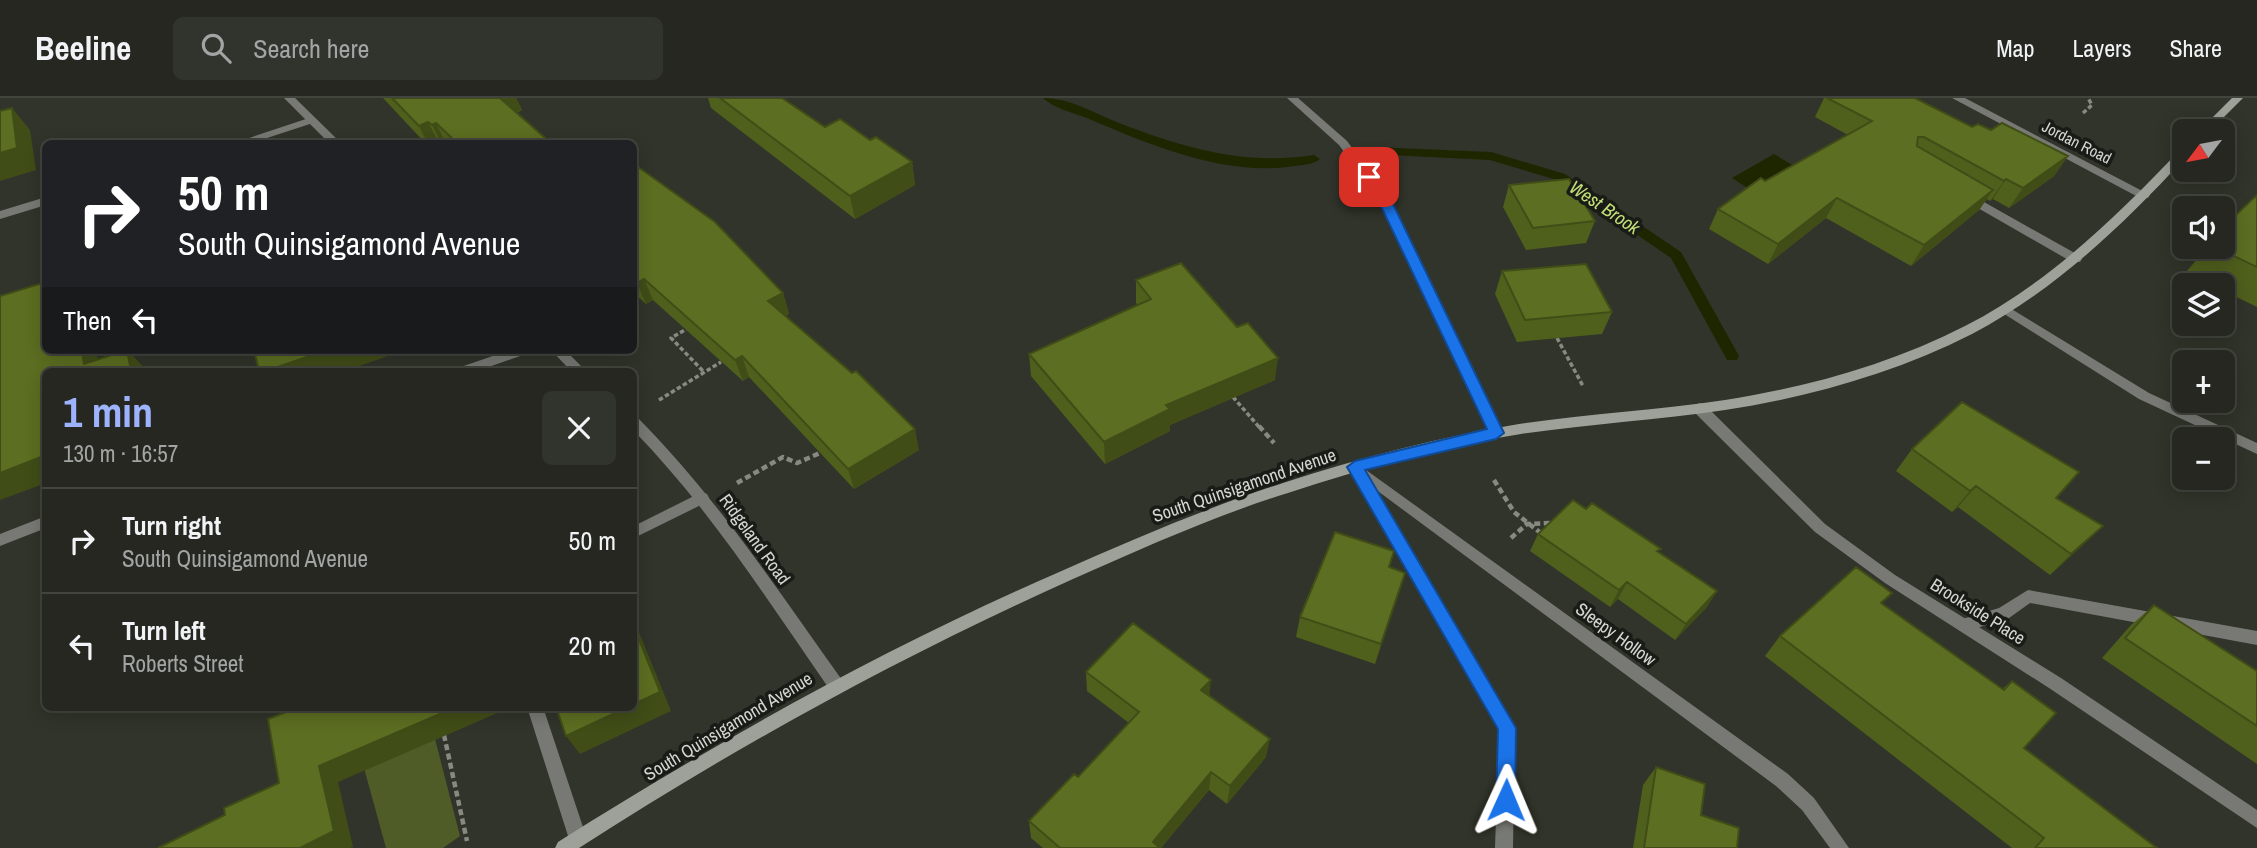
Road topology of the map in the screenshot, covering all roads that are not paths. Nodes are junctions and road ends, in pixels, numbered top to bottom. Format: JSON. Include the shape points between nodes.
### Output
{"nodes":[{"id":1,"x":289,"y":98,"type":"edge"},
{"id":2,"x":1292,"y":98,"type":"edge"},
{"id":3,"x":1957,"y":98,"type":"edge"},
{"id":4,"x":2238,"y":98,"type":"edge"},
{"id":5,"x":2216,"y":119,"type":"edge"},
{"id":6,"x":312,"y":120,"type":"junction"},
{"id":7,"x":249,"y":140,"type":"edge"},
{"id":8,"x":333,"y":140,"type":"edge"},
{"id":9,"x":2172,"y":165,"type":"edge"},
{"id":10,"x":1954,"y":188,"type":"edge"},
{"id":11,"x":2144,"y":195,"type":"junction"},
{"id":12,"x":42,"y":202,"type":"edge"},
{"id":13,"x":0,"y":215,"type":"edge"},
{"id":14,"x":2076,"y":259,"type":"junction"},
{"id":15,"x":2005,"y":309,"type":"junction"},
{"id":16,"x":512,"y":354,"type":"edge"},
{"id":17,"x":561,"y":354,"type":"edge"},
{"id":18,"x":472,"y":368,"type":"edge"},
{"id":19,"x":576,"y":368,"type":"edge"},
{"id":20,"x":1699,"y":408,"type":"junction"},
{"id":21,"x":637,"y":427,"type":"edge"},
{"id":22,"x":1496,"y":433,"type":"junction"},
{"id":23,"x":2257,"y":449,"type":"edge"},
{"id":24,"x":1355,"y":467,"type":"junction"},
{"id":25,"x":702,"y":498,"type":"junction"},
{"id":26,"x":42,"y":524,"type":"edge"},
{"id":27,"x":637,"y":531,"type":"edge"},
{"id":28,"x":0,"y":540,"type":"edge"},
{"id":29,"x":1964,"y":625,"type":"junction"},
{"id":30,"x":2257,"y":638,"type":"edge"},
{"id":31,"x":836,"y":685,"type":"junction"},
{"id":32,"x":536,"y":711,"type":"edge"},
{"id":33,"x":2257,"y":820,"type":"edge"},
{"id":34,"x":571,"y":843,"type":"edge"},
{"id":35,"x":1504,"y":848,"type":"edge"},
{"id":36,"x":1840,"y":848,"type":"edge"}],
"edges":[{"from":1,"to":6,"type":"street"},
{"from":2,"to":22,"type":"street","via":[[1343,143],[1386,202]]},
{"from":3,"to":11,"type":"street","name":"Jordan Road"},
{"from":4,"to":5,"type":"main road"},
{"from":6,"to":7,"type":"street"},
{"from":6,"to":8,"type":"street"},
{"from":9,"to":11,"type":"main road","name":"South Quinsigamond Avenue"},
{"from":10,"to":14,"type":"street"},
{"from":11,"to":14,"type":"main road","name":"South Quinsigamond Avenue"},
{"from":12,"to":13,"type":"street"},
{"from":14,"to":15,"type":"main road","name":"South Quinsigamond Avenue"},
{"from":15,"to":20,"type":"main road","name":"South Quinsigamond Avenue","via":[[1940,344],[1856,375]]},
{"from":15,"to":23,"type":"street","via":[[2144,396]]},
{"from":16,"to":18,"type":"street"},
{"from":17,"to":19,"type":"street"},
{"from":20,"to":22,"type":"main road","name":"South Quinsigamond Avenue"},
{"from":20,"to":29,"type":"street","name":"Brookside Place","via":[[1820,528]]},
{"from":21,"to":25,"type":"street","name":"Ridgeland Road"},
{"from":22,"to":24,"type":"main road","name":"South Quinsigamond Avenue"},
{"from":24,"to":31,"type":"main road","name":"South Quinsigamond Avenue","via":[[1219,511],[1140,543],[1004,601]]},
{"from":24,"to":35,"type":"street","via":[[1507,728]]},
{"from":24,"to":36,"type":"street","name":"Sleepy Hollow","via":[[1782,780],[1808,804]]},
{"from":25,"to":27,"type":"street"},
{"from":25,"to":31,"type":"street","name":"Ridgeland Road"},
{"from":26,"to":28,"type":"street"},
{"from":29,"to":30,"type":"street","via":[[2004,613],[2028,596]]},
{"from":29,"to":33,"type":"street","name":"Brookside Place"},
{"from":31,"to":34,"type":"main road","name":"South Quinsigamond Avenue"},
{"from":32,"to":34,"type":"street"}]}
